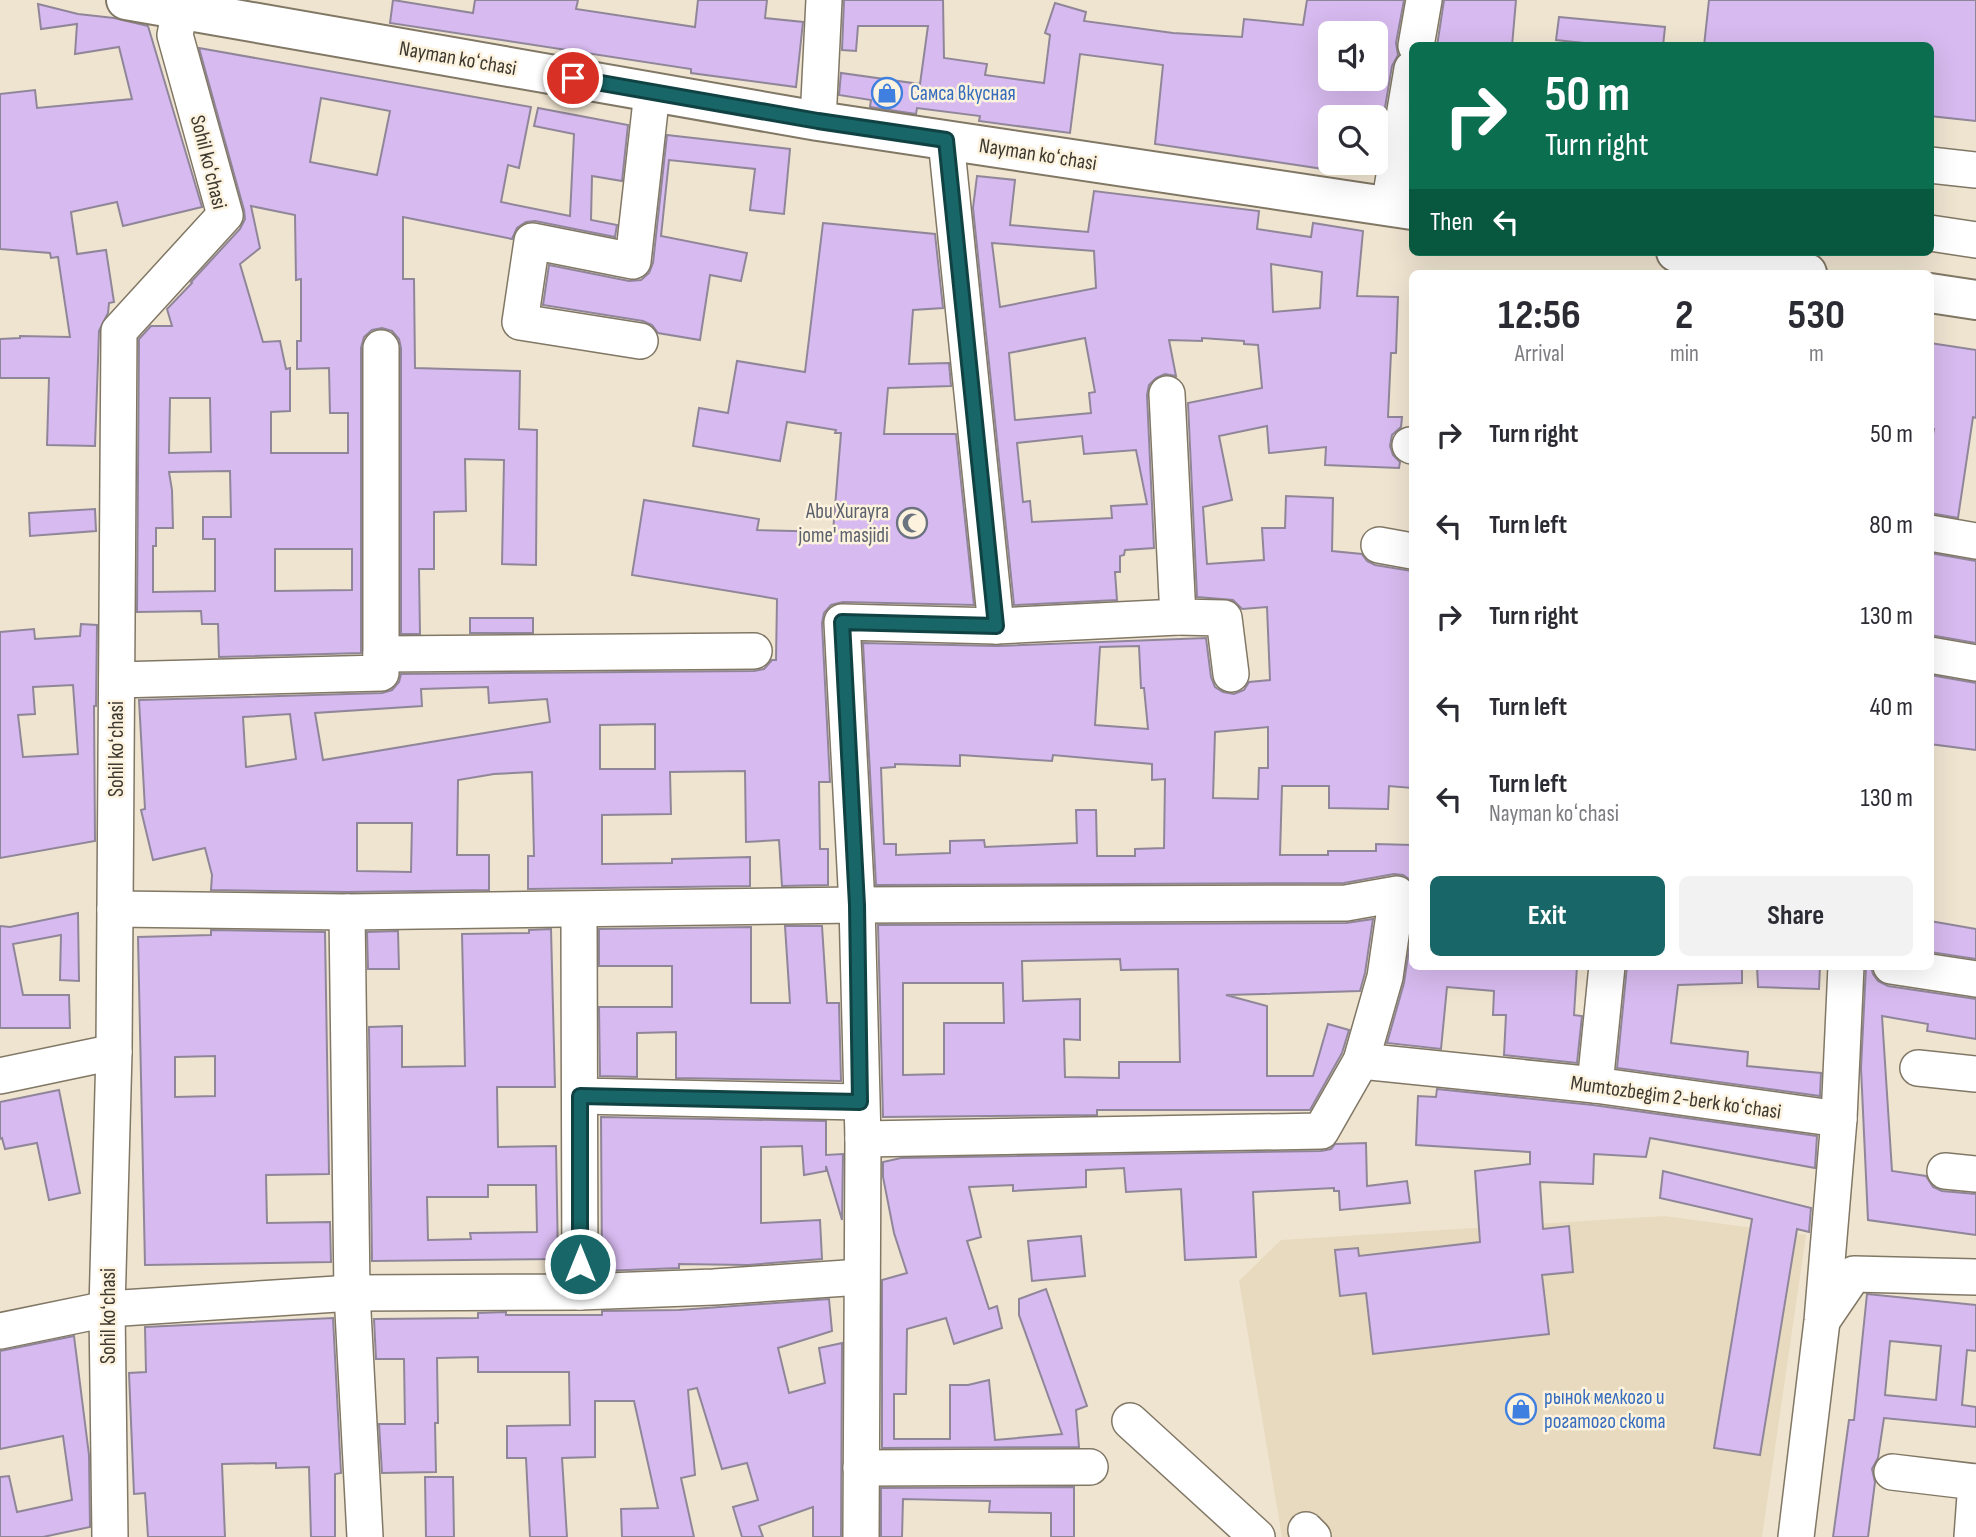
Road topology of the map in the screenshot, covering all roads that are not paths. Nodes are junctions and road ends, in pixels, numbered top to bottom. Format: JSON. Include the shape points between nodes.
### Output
{"nodes":[{"id":1,"x":126,"y":0,"type":"edge"},
{"id":2,"x":824,"y":0,"type":"edge"},
{"id":3,"x":1424,"y":0,"type":"edge"},
{"id":4,"x":180,"y":9,"type":"junction"},
{"id":5,"x":1417,"y":42,"type":"edge"},
{"id":6,"x":652,"y":92,"type":"junction"},
{"id":7,"x":1409,"y":107,"type":"edge"},
{"id":8,"x":818,"y":121,"type":"junction"},
{"id":9,"x":946,"y":140,"type":"junction"},
{"id":10,"x":1405,"y":158,"type":"edge"},
{"id":11,"x":1934,"y":165,"type":"edge"},
{"id":12,"x":1976,"y":170,"type":"edge"},
{"id":13,"x":1401,"y":208,"type":"edge"},
{"id":14,"x":1934,"y":234,"type":"edge"},
{"id":15,"x":1976,"y":240,"type":"edge"},
{"id":16,"x":1701,"y":256,"type":"edge"},
{"id":17,"x":1788,"y":270,"type":"edge"},
{"id":18,"x":1934,"y":294,"type":"edge"},
{"id":19,"x":1976,"y":300,"type":"edge"},
{"id":20,"x":640,"y":341,"type":"dead end"},
{"id":21,"x":381,"y":348,"type":"dead end"},
{"id":22,"x":1167,"y":394,"type":"dead end"},
{"id":23,"x":1934,"y":534,"type":"edge"},
{"id":24,"x":1976,"y":541,"type":"edge"},
{"id":25,"x":1178,"y":617,"type":"junction"},
{"id":26,"x":996,"y":626,"type":"junction"},
{"id":27,"x":754,"y":651,"type":"dead end"},
{"id":28,"x":381,"y":654,"type":"junction"},
{"id":29,"x":1934,"y":656,"type":"edge"},
{"id":30,"x":1976,"y":663,"type":"edge"},
{"id":31,"x":1231,"y":674,"type":"dead end"},
{"id":32,"x":117,"y":680,"type":"junction"},
{"id":33,"x":1405,"y":894,"type":"edge"},
{"id":34,"x":857,"y":905,"type":"junction"},
{"id":35,"x":115,"y":909,"type":"junction"},
{"id":36,"x":347,"y":912,"type":"junction"},
{"id":37,"x":579,"y":919,"type":"dead end"},
{"id":38,"x":1607,"y":970,"type":"edge"},
{"id":39,"x":1846,"y":970,"type":"edge"},
{"id":40,"x":1917,"y":970,"type":"edge"},
{"id":41,"x":1976,"y":979,"type":"edge"},
{"id":42,"x":114,"y":1052,"type":"junction"},
{"id":43,"x":1361,"y":1061,"type":"junction"},
{"id":44,"x":1918,"y":1068,"type":"dead end"},
{"id":45,"x":1976,"y":1074,"type":"edge"},
{"id":46,"x":0,"y":1076,"type":"edge"},
{"id":47,"x":1595,"y":1085,"type":"junction"},
{"id":48,"x":580,"y":1096,"type":"junction"},
{"id":49,"x":860,"y":1102,"type":"junction"},
{"id":50,"x":1839,"y":1119,"type":"junction"},
{"id":51,"x":863,"y":1139,"type":"junction"},
{"id":52,"x":861,"y":1277,"type":"junction"},
{"id":53,"x":1976,"y":1277,"type":"edge"},
{"id":54,"x":580,"y":1292,"type":"junction"},
{"id":55,"x":352,"y":1293,"type":"junction"},
{"id":56,"x":107,"y":1309,"type":"junction"},
{"id":57,"x":1822,"y":1321,"type":"junction"},
{"id":58,"x":0,"y":1331,"type":"edge"},
{"id":59,"x":1130,"y":1421,"type":"dead end"},
{"id":60,"x":1090,"y":1467,"type":"dead end"},
{"id":61,"x":861,"y":1468,"type":"junction"},
{"id":62,"x":1892,"y":1472,"type":"dead end"},
{"id":63,"x":1976,"y":1482,"type":"edge"},
{"id":64,"x":110,"y":1537,"type":"edge"},
{"id":65,"x":365,"y":1537,"type":"edge"},
{"id":66,"x":861,"y":1537,"type":"edge"},
{"id":67,"x":1257,"y":1537,"type":"edge"},
{"id":68,"x":1796,"y":1537,"type":"edge"},
{"id":69,"x":1972,"y":1537,"type":"edge"}],
"edges":[{"from":1,"to":4,"type":"main road","name":"Nayman koʻchasi"},
{"from":2,"to":8,"type":"street"},
{"from":3,"to":5,"type":"street"},
{"from":4,"to":6,"type":"main road","name":"Nayman koʻchasi"},
{"from":4,"to":32,"type":"street","name":"Sohil koʻchasi","via":[[175,35],[225,215],[119,331]]},
{"from":6,"to":8,"type":"main road","name":"Nayman koʻchasi"},
{"from":6,"to":20,"type":"street","via":[[634,261],[532,241],[520,322]]},
{"from":7,"to":10,"type":"street"},
{"from":8,"to":9,"type":"main road","name":"Nayman koʻchasi"},
{"from":9,"to":13,"type":"main road","name":"Nayman koʻchasi"},
{"from":9,"to":26,"type":"street"},
{"from":10,"to":13,"type":"street"},
{"from":11,"to":12,"type":"street"},
{"from":14,"to":15,"type":"street"},
{"from":16,"to":17,"type":"main road"},
{"from":18,"to":19,"type":"main road"},
{"from":21,"to":28,"type":"street"},
{"from":22,"to":25,"type":"street"},
{"from":23,"to":24,"type":"street"},
{"from":25,"to":26,"type":"street"},
{"from":25,"to":31,"type":"street","via":[[1224,618]]},
{"from":26,"to":34,"type":"street","via":[[842,622]]},
{"from":27,"to":28,"type":"street"},
{"from":28,"to":32,"type":"street","via":[[381,673]]},
{"from":29,"to":30,"type":"street"},
{"from":32,"to":35,"type":"street","name":"Sohil koʻchasi"},
{"from":33,"to":34,"type":"street","via":[[1346,902]]},
{"from":33,"to":43,"type":"street"},
{"from":34,"to":36,"type":"street"},
{"from":34,"to":49,"type":"street"},
{"from":35,"to":36,"type":"street"},
{"from":35,"to":42,"type":"street","name":"Sohil koʻchasi"},
{"from":36,"to":55,"type":"street"},
{"from":37,"to":48,"type":"street"},
{"from":38,"to":47,"type":"street"},
{"from":39,"to":50,"type":"street"},
{"from":40,"to":41,"type":"street"},
{"from":42,"to":46,"type":"street"},
{"from":42,"to":56,"type":"street","name":"Sohil koʻchasi"},
{"from":43,"to":47,"type":"street","name":"Mumtozbegim 2-berk koʻchasi"},
{"from":43,"to":51,"type":"street","via":[[1321,1130]]},
{"from":44,"to":45,"type":"street"},
{"from":47,"to":50,"type":"street","name":"Mumtozbegim 2-berk koʻchasi"},
{"from":48,"to":49,"type":"street"},
{"from":48,"to":54,"type":"street"},
{"from":49,"to":51,"type":"street"},
{"from":50,"to":57,"type":"street"},
{"from":51,"to":52,"type":"street"},
{"from":52,"to":54,"type":"street"},
{"from":52,"to":61,"type":"street"},
{"from":53,"to":57,"type":"street","via":[[1854,1274]]},
{"from":54,"to":55,"type":"street"},
{"from":55,"to":56,"type":"street"},
{"from":55,"to":65,"type":"street"},
{"from":56,"to":58,"type":"street"},
{"from":56,"to":64,"type":"street","name":"Sohil koʻchasi"},
{"from":57,"to":68,"type":"street"},
{"from":59,"to":67,"type":"street"},
{"from":60,"to":61,"type":"street"},
{"from":61,"to":66,"type":"street"},
{"from":62,"to":63,"type":"street"},
{"from":63,"to":69,"type":"street"}]}
